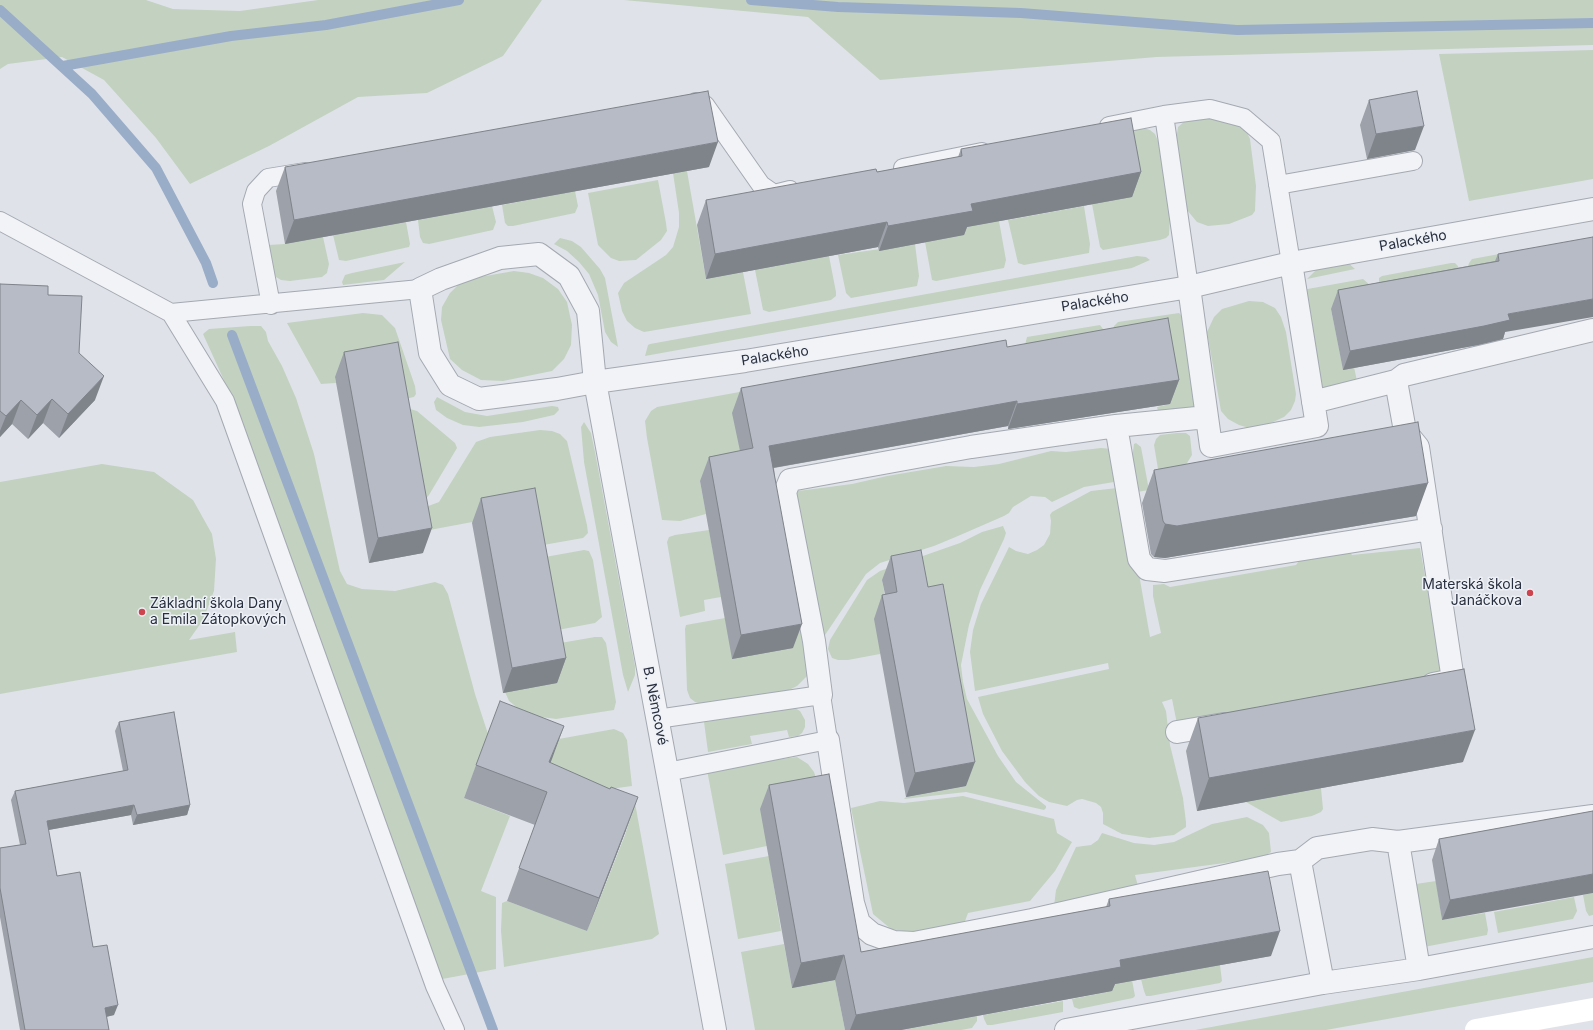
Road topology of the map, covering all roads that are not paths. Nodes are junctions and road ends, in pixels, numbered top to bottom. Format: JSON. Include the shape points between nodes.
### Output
{"nodes":[{"id":1,"x":680,"y":104,"type":"edge"},
{"id":2,"x":1164,"y":115,"type":"junction"},
{"id":3,"x":1094,"y":129,"type":"edge"},
{"id":4,"x":1000,"y":148,"type":"edge"},
{"id":5,"x":1413,"y":161,"type":"dead end"},
{"id":6,"x":323,"y":168,"type":"edge"},
{"id":7,"x":883,"y":172,"type":"edge"},
{"id":8,"x":1278,"y":185,"type":"junction"},
{"id":9,"x":805,"y":187,"type":"edge"},
{"id":10,"x":1593,"y":209,"type":"edge"},
{"id":11,"x":0,"y":221,"type":"edge"},
{"id":12,"x":1291,"y":263,"type":"junction"},
{"id":13,"x":1189,"y":287,"type":"junction"},
{"id":14,"x":420,"y":289,"type":"junction"},
{"id":15,"x":270,"y":305,"type":"junction"},
{"id":16,"x":171,"y":313,"type":"junction"},
{"id":17,"x":1593,"y":330,"type":"edge"},
{"id":18,"x":1396,"y":381,"type":"junction"},
{"id":19,"x":595,"y":382,"type":"junction"},
{"id":20,"x":1314,"y":402,"type":"junction"},
{"id":21,"x":1207,"y":417,"type":"junction"},
{"id":22,"x":1116,"y":426,"type":"junction"},
{"id":23,"x":1431,"y":529,"type":"junction"},
{"id":24,"x":1414,"y":688,"type":"edge"},
{"id":25,"x":822,"y":695,"type":"junction"},
{"id":26,"x":1246,"y":719,"type":"edge"},
{"id":27,"x":657,"y":720,"type":"junction"},
{"id":28,"x":1177,"y":732,"type":"dead end"},
{"id":29,"x":828,"y":740,"type":"junction"},
{"id":30,"x":667,"y":772,"type":"junction"},
{"id":31,"x":1593,"y":816,"type":"edge"},
{"id":32,"x":1398,"y":842,"type":"junction"},
{"id":33,"x":1300,"y":861,"type":"junction"},
{"id":34,"x":1593,"y":937,"type":"edge"},
{"id":35,"x":1420,"y":969,"type":"junction"},
{"id":36,"x":1323,"y":983,"type":"junction"},
{"id":37,"x":1593,"y":1009,"type":"edge"},
{"id":38,"x":455,"y":1030,"type":"edge"},
{"id":39,"x":715,"y":1030,"type":"edge"},
{"id":40,"x":1066,"y":1030,"type":"edge"},
{"id":41,"x":1476,"y":1030,"type":"edge"}],
"edges":[{"from":1,"to":9,"type":"lane","via":[[695,101],[705,106],[761,185],[774,194]]},
{"from":2,"to":3,"type":"lane"},
{"from":2,"to":8,"type":"lane","via":[[1210,109],[1244,118],[1271,141]]},
{"from":2,"to":13,"type":"lane"},
{"from":4,"to":7,"type":"lane"},
{"from":5,"to":8,"type":"lane"},
{"from":6,"to":15,"type":"lane","via":[[268,178],[256,191],[252,204]]},
{"from":8,"to":12,"type":"lane"},
{"from":10,"to":12,"type":"street","name":"Palackého"},
{"from":11,"to":16,"type":"lane"},
{"from":12,"to":13,"type":"street","name":"Palackého"},
{"from":12,"to":20,"type":"street"},
{"from":13,"to":19,"type":"street","name":"Palackého","via":[[745,361]]},
{"from":13,"to":21,"type":"street"},
{"from":14,"to":15,"type":"lane"},
{"from":14,"to":19,"type":"street","name":"Palackého","via":[[430,353],[450,385],[479,399]]},
{"from":14,"to":19,"type":"street","name":"B. Němcové","via":[[500,258],[539,254],[570,276],[588,312]]},
{"from":15,"to":16,"type":"lane"},
{"from":16,"to":38,"type":"lane","via":[[225,401],[435,986]]},
{"from":17,"to":18,"type":"street","via":[[1404,375]]},
{"from":18,"to":20,"type":"street"},
{"from":18,"to":23,"type":"street","via":[[1405,431],[1418,447]]},
{"from":19,"to":27,"type":"street","name":"B. Němcové"},
{"from":20,"to":21,"type":"street","via":[[1317,426],[1211,446]]},
{"from":21,"to":22,"type":"street"},
{"from":22,"to":23,"type":"street","via":[[1139,559],[1147,569],[1165,572]]},
{"from":22,"to":25,"type":"street","via":[[790,480],[785,492]]},
{"from":23,"to":24,"type":"street","via":[[1452,680]]},
{"from":25,"to":27,"type":"lane"},
{"from":25,"to":29,"type":"lane"},
{"from":26,"to":28,"type":"street"},
{"from":27,"to":30,"type":"street","name":"B. Němcové"},
{"from":29,"to":30,"type":"lane"},
{"from":29,"to":33,"type":"street","via":[[853,903],[859,923],[872,934],[894,942],[914,943],[995,927]]},
{"from":30,"to":39,"type":"street","name":"B. Němcové"},
{"from":31,"to":32,"type":"street"},
{"from":32,"to":33,"type":"street","via":[[1372,839],[1317,848]]},
{"from":32,"to":35,"type":"street"},
{"from":33,"to":36,"type":"street"},
{"from":34,"to":35,"type":"street"},
{"from":35,"to":36,"type":"street"},
{"from":36,"to":40,"type":"street"},
{"from":37,"to":41,"type":"main road"}]}
